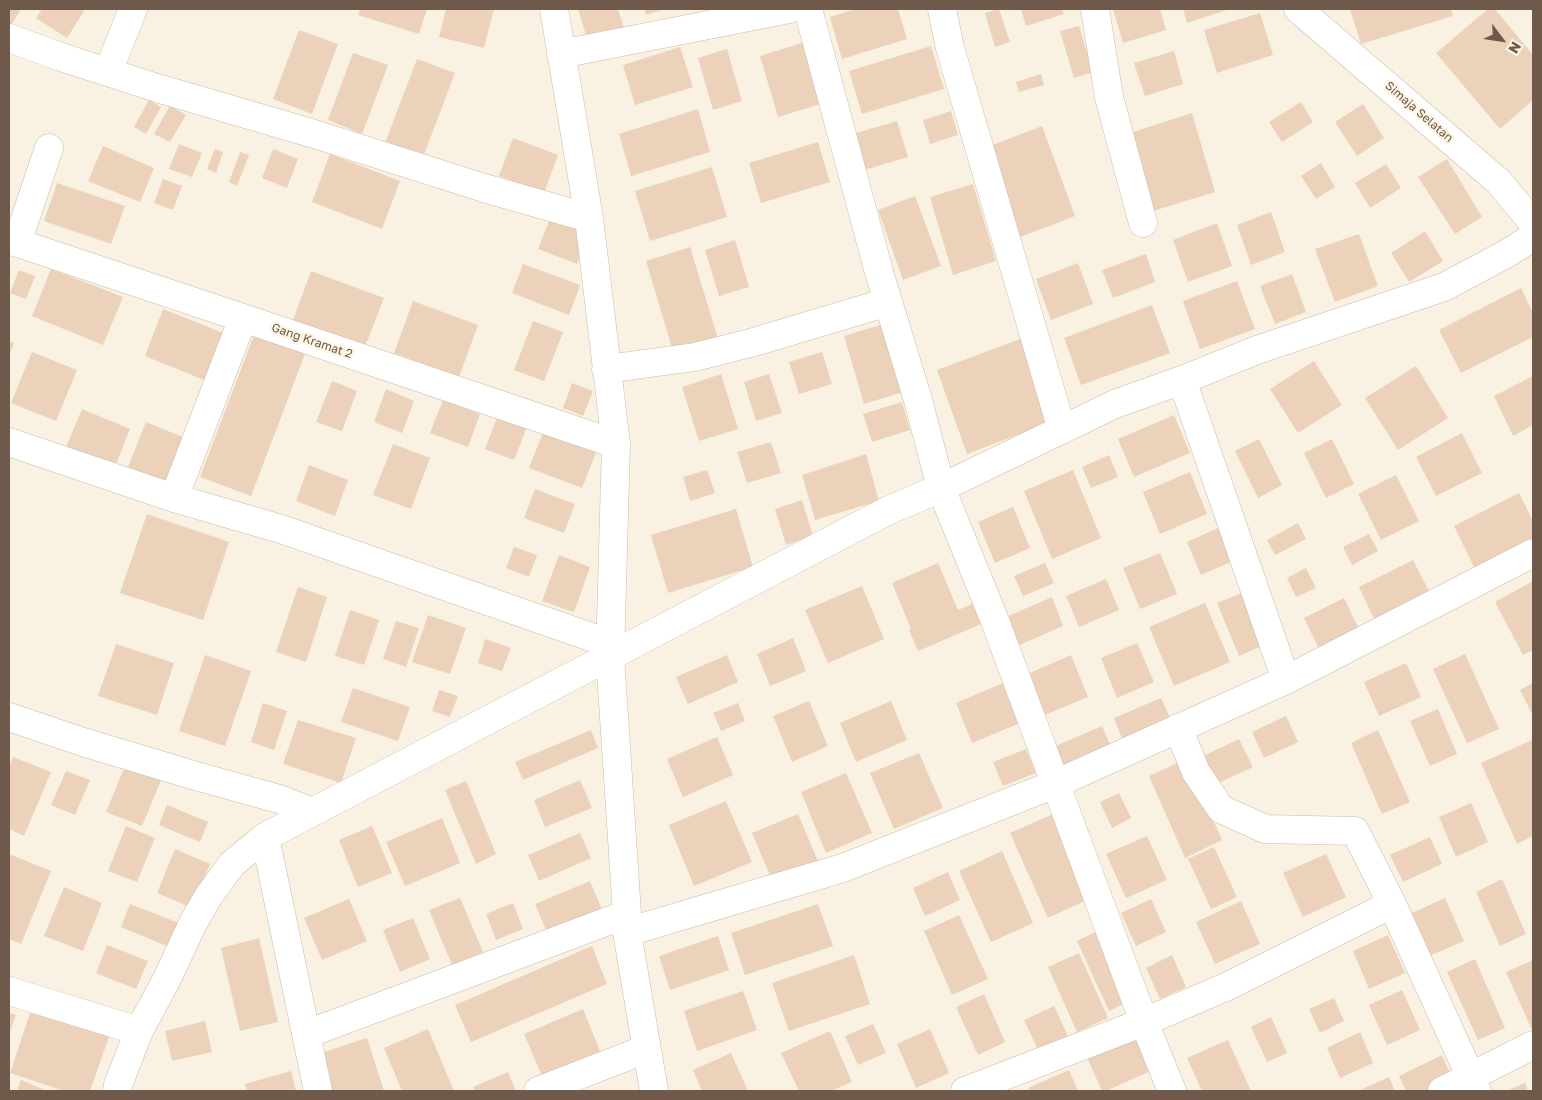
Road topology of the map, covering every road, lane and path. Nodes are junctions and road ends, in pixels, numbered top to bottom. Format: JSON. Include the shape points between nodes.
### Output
{"nodes":[{"id":1,"x":133,"y":9,"type":"edge"},
{"id":2,"x":554,"y":9,"type":"edge"},
{"id":3,"x":789,"y":9,"type":"edge"},
{"id":4,"x":808,"y":9,"type":"edge"},
{"id":5,"x":942,"y":9,"type":"edge"},
{"id":6,"x":1095,"y":9,"type":"edge"},
{"id":7,"x":1298,"y":9,"type":"edge"},
{"id":8,"x":9,"y":38,"type":"edge"},
{"id":9,"x":562,"y":54,"type":"junction"},
{"id":10,"x":108,"y":72,"type":"junction"},
{"id":11,"x":50,"y":148,"type":"dead end"},
{"id":12,"x":589,"y":218,"type":"junction"},
{"id":13,"x":1143,"y":223,"type":"dead end"},
{"id":14,"x":1533,"y":223,"type":"edge"},
{"id":15,"x":1533,"y":237,"type":"edge"},
{"id":16,"x":13,"y":242,"type":"edge"},
{"id":17,"x":888,"y":302,"type":"junction"},
{"id":18,"x":243,"y":318,"type":"junction"},
{"id":19,"x":606,"y":369,"type":"junction"},
{"id":20,"x":1182,"y":380,"type":"junction"},
{"id":21,"x":1062,"y":430,"type":"junction"},
{"id":22,"x":9,"y":442,"type":"edge"},
{"id":23,"x":616,"y":444,"type":"junction"},
{"id":24,"x":941,"y":488,"type":"junction"},
{"id":25,"x":174,"y":498,"type":"junction"},
{"id":26,"x":1533,"y":553,"type":"edge"},
{"id":27,"x":610,"y":650,"type":"junction"},
{"id":28,"x":1286,"y":680,"type":"junction"},
{"id":29,"x":9,"y":717,"type":"edge"},
{"id":30,"x":1178,"y":728,"type":"junction"},
{"id":31,"x":1055,"y":784,"type":"junction"},
{"id":32,"x":313,"y":812,"type":"junction"},
{"id":33,"x":265,"y":837,"type":"junction"},
{"id":34,"x":1392,"y":904,"type":"junction"},
{"id":35,"x":627,"y":923,"type":"junction"},
{"id":36,"x":9,"y":991,"type":"edge"},
{"id":37,"x":1144,"y":1022,"type":"junction"},
{"id":38,"x":139,"y":1031,"type":"junction"},
{"id":39,"x":307,"y":1034,"type":"junction"},
{"id":40,"x":1533,"y":1046,"type":"edge"},
{"id":41,"x":646,"y":1049,"type":"junction"},
{"id":42,"x":1475,"y":1084,"type":"edge"},
{"id":43,"x":117,"y":1091,"type":"edge"},
{"id":44,"x":318,"y":1091,"type":"edge"},
{"id":45,"x":538,"y":1091,"type":"edge"},
{"id":46,"x":654,"y":1091,"type":"edge"},
{"id":47,"x":965,"y":1091,"type":"edge"},
{"id":48,"x":1172,"y":1091,"type":"edge"},
{"id":49,"x":1442,"y":1091,"type":"edge"}],
"edges":[{"from":1,"to":10,"type":"street"},
{"from":2,"to":9,"type":"street"},
{"from":3,"to":9,"type":"street"},
{"from":4,"to":17,"type":"street"},
{"from":5,"to":21,"type":"street","via":[[950,48]]},
{"from":6,"to":13,"type":"street","via":[[1109,97]]},
{"from":7,"to":14,"type":"street","name":"Simaja Selatan","via":[[1500,182]]},
{"from":8,"to":10,"type":"street"},
{"from":9,"to":12,"type":"street"},
{"from":10,"to":12,"type":"street"},
{"from":11,"to":16,"type":"street"},
{"from":12,"to":19,"type":"street"},
{"from":15,"to":20,"type":"street","via":[[1444,287],[1257,350]]},
{"from":16,"to":18,"type":"street","name":"Gang Kramat 2"},
{"from":17,"to":19,"type":"street","via":[[695,357]]},
{"from":17,"to":24,"type":"street"},
{"from":18,"to":23,"type":"street","name":"Gang Kramat 2"},
{"from":18,"to":25,"type":"street"},
{"from":19,"to":23,"type":"street"},
{"from":20,"to":21,"type":"street","via":[[1115,404]]},
{"from":20,"to":28,"type":"street"},
{"from":21,"to":24,"type":"street"},
{"from":22,"to":25,"type":"street"},
{"from":23,"to":27,"type":"street"},
{"from":24,"to":27,"type":"street","via":[[887,511]]},
{"from":24,"to":31,"type":"street","via":[[995,621]]},
{"from":25,"to":27,"type":"street","via":[[280,529]]},
{"from":26,"to":28,"type":"street"},
{"from":27,"to":32,"type":"street"},
{"from":27,"to":35,"type":"street"},
{"from":28,"to":30,"type":"street"},
{"from":29,"to":32,"type":"street"},
{"from":30,"to":31,"type":"street"},
{"from":30,"to":34,"type":"street","via":[[1196,772],[1221,809],[1265,829],[1355,831]]},
{"from":31,"to":35,"type":"street","via":[[843,868]]},
{"from":31,"to":37,"type":"street"},
{"from":32,"to":33,"type":"street"},
{"from":33,"to":38,"type":"street","via":[[232,864],[208,897]]},
{"from":33,"to":39,"type":"street"},
{"from":34,"to":37,"type":"street","via":[[1228,986]]},
{"from":34,"to":42,"type":"street"},
{"from":35,"to":39,"type":"street"},
{"from":35,"to":41,"type":"street"},
{"from":36,"to":38,"type":"street"},
{"from":37,"to":47,"type":"street"},
{"from":37,"to":48,"type":"street"},
{"from":38,"to":43,"type":"street"},
{"from":39,"to":44,"type":"street"},
{"from":40,"to":42,"type":"street"},
{"from":41,"to":45,"type":"street"},
{"from":41,"to":46,"type":"street"},
{"from":42,"to":49,"type":"street"}]}
